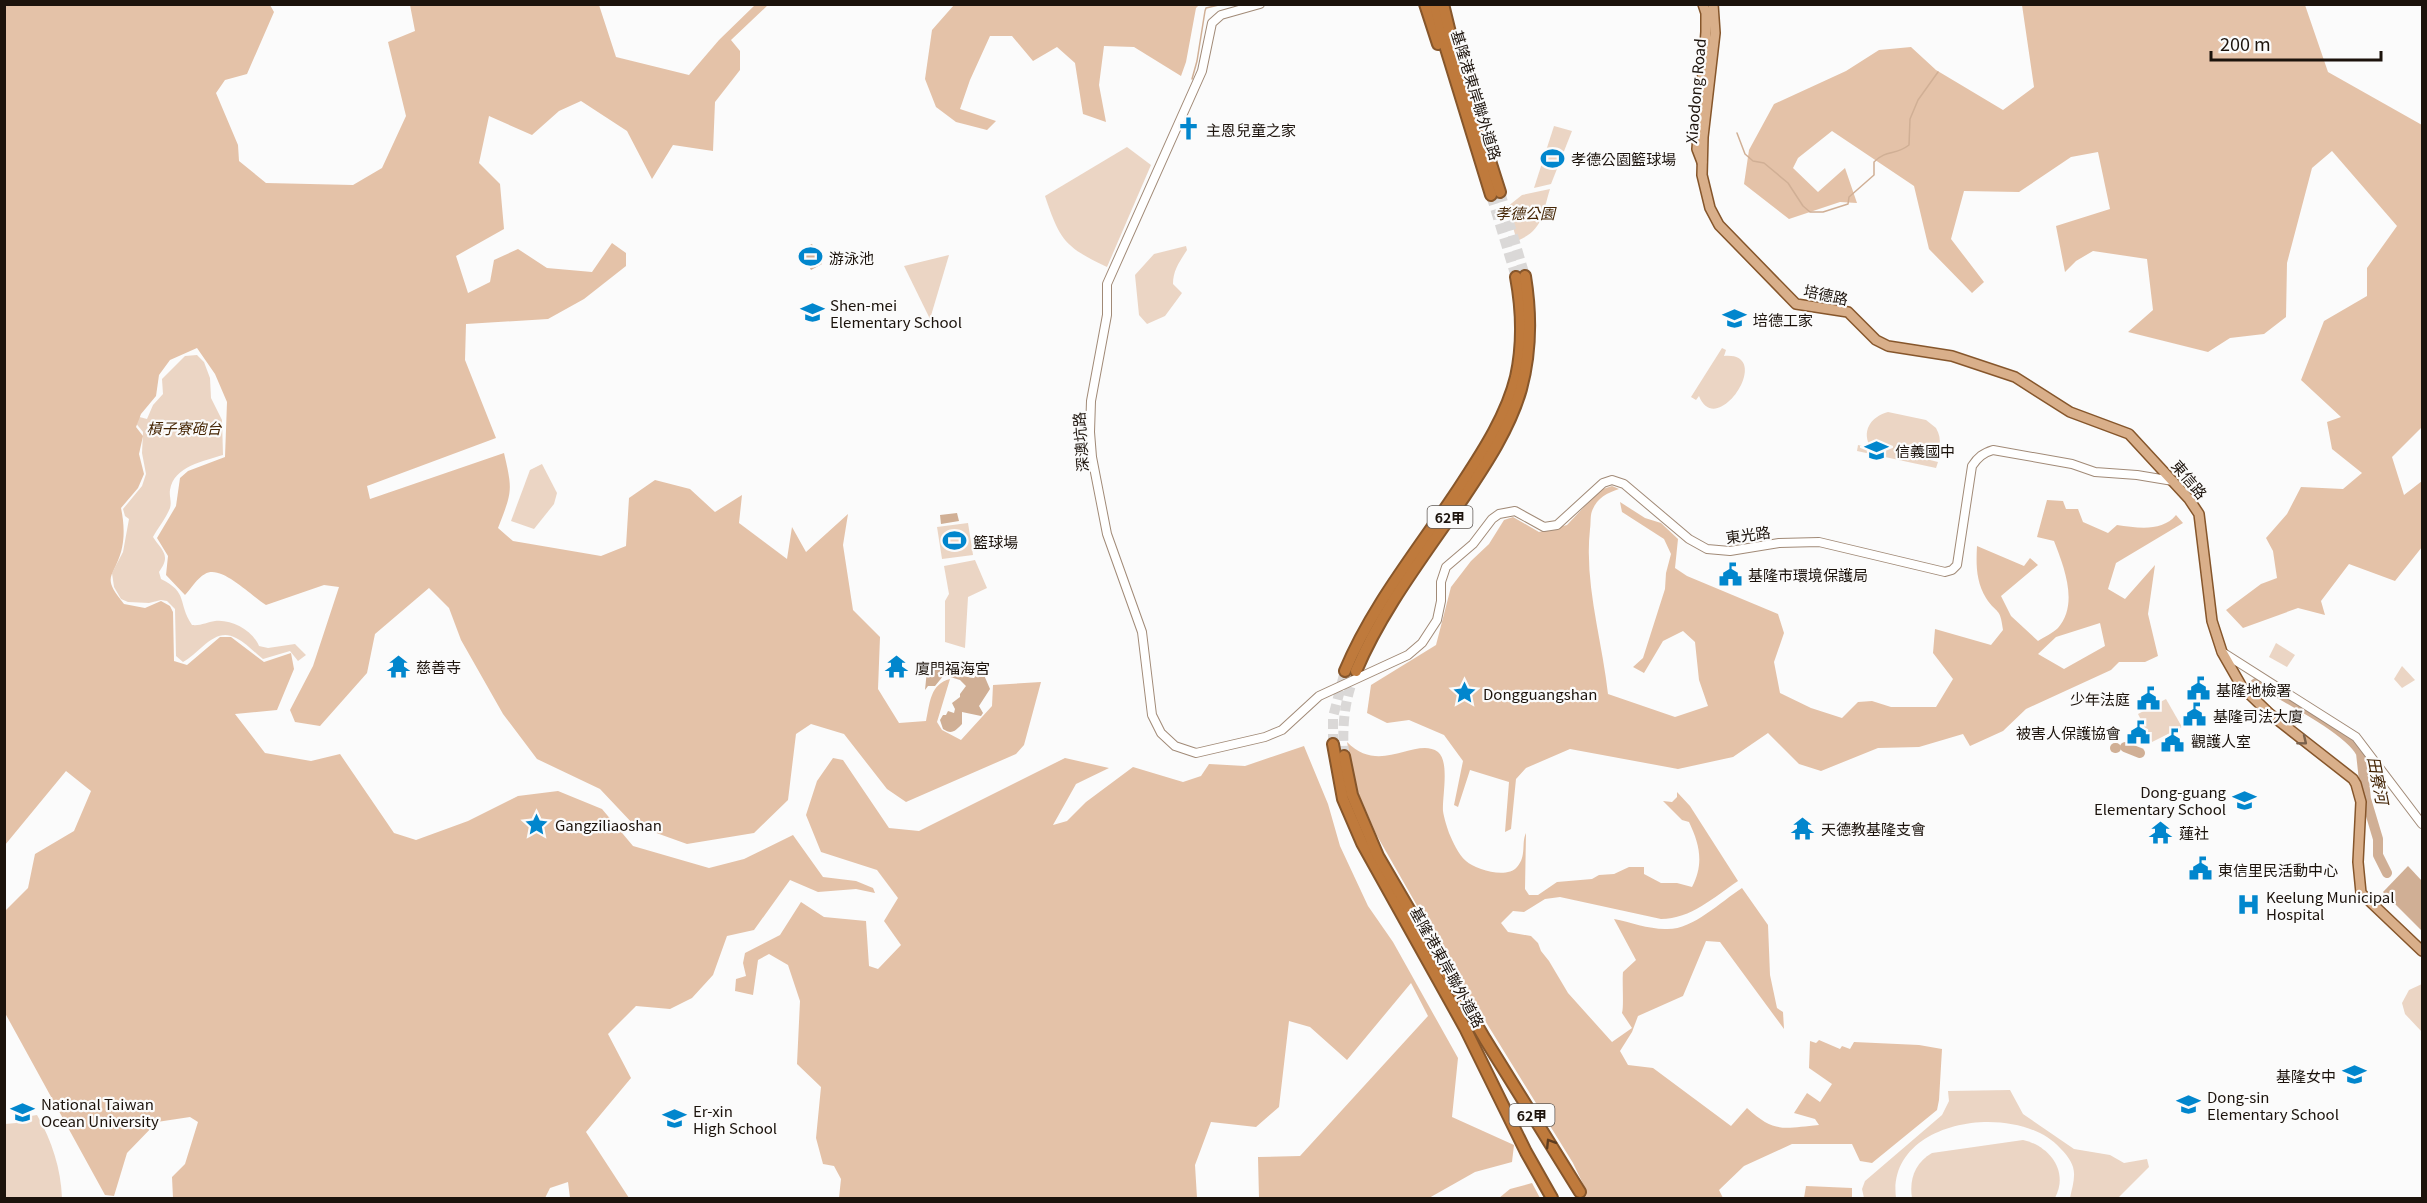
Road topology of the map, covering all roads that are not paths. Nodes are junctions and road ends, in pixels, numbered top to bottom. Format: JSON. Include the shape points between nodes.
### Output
{"nodes":[{"id":1,"x":1260,"y":4,"type":"edge"},
{"id":2,"x":1425,"y":4,"type":"edge"},
{"id":3,"x":1435,"y":4,"type":"edge"},
{"id":4,"x":1443,"y":4,"type":"edge"},
{"id":5,"x":1451,"y":4,"type":"edge"},
{"id":6,"x":1703,"y":4,"type":"edge"},
{"id":7,"x":1713,"y":4,"type":"edge"},
{"id":8,"x":1460,"y":79,"type":"junction"},
{"id":9,"x":1703,"y":163,"type":"junction"},
{"id":10,"x":1496,"y":194,"type":"tunnel mouth"},
{"id":11,"x":1520,"y":277,"type":"tunnel mouth"},
{"id":12,"x":2070,"y":412,"type":"joint"},
{"id":13,"x":2173,"y":482,"type":"junction"},
{"id":14,"x":2222,"y":652,"type":"junction"},
{"id":15,"x":1351,"y":671,"type":"tunnel mouth"},
{"id":16,"x":1329,"y":692,"type":"joint"},
{"id":17,"x":1333,"y":744,"type":"tunnel mouth"},
{"id":18,"x":1344,"y":756,"type":"tunnel mouth"},
{"id":19,"x":1348,"y":797,"type":"junction"},
{"id":20,"x":2422,"y":824,"type":"edge"},
{"id":21,"x":1418,"y":933,"type":"junction"},
{"id":22,"x":2422,"y":951,"type":"edge"},
{"id":23,"x":1530,"y":1112,"type":"junction"},
{"id":24,"x":1511,"y":1121,"type":"junction"},
{"id":25,"x":1580,"y":1192,"type":"dead end"},
{"id":26,"x":1552,"y":1198,"type":"edge"}],
"edges":[{"from":1,"to":16,"type":"street","name":"深澳坑路","via":[[1221,15],[1212,23],[1202,71],[1107,284],[1107,315],[1091,401],[1090,440],[1107,534],[1142,632],[1149,706],[1156,726],[1168,741],[1196,753],[1265,737],[1282,730],[1319,696]]},
{"from":2,"to":8,"type":"highway","via":[[1441,50]]},
{"from":3,"to":8,"type":"highway","name":"基隆港東岸聯外道路"},
{"from":4,"to":8,"type":"highway","name":"基隆港東岸聯外道路"},
{"from":5,"to":8,"type":"highway"},
{"from":6,"to":9,"type":"main road","name":"Xiaodong Road","via":[[1706,32],[1696,149]]},
{"from":7,"to":9,"type":"main road","name":"Xiaodong Road","via":[[1715,33]]},
{"from":8,"to":10,"type":"highway","name":"基隆港東岸聯外道路"},
{"from":9,"to":12,"type":"main road","name":"培德路","via":[[1715,220],[1796,304],[1848,312],[1876,340],[1888,346],[1952,356],[2015,377]]},
{"from":11,"to":15,"type":"highway","number":"62甲","via":[[1525,329],[1512,402],[1354,651]]},
{"from":12,"to":13,"type":"main road","name":"東信路","via":[[2129,434]]},
{"from":13,"to":14,"type":"main road","name":"東信路","via":[[2199,514],[2212,621]]},
{"from":13,"to":16,"type":"street","name":"東光路","via":[[2095,472],[1994,450],[1986,452],[1972,466],[1957,565],[1945,572],[1819,543],[1779,543],[1730,551],[1707,549],[1624,484],[1612,480],[1603,483],[1557,525],[1544,527],[1515,511],[1492,519],[1473,544],[1446,567],[1437,620],[1422,643],[1404,658]]},
{"from":14,"to":20,"type":"street","via":[[2356,737]]},
{"from":14,"to":22,"type":"main road","name":"東信路","one_way":true,"via":[[2255,701],[2356,784],[2361,802],[2361,893]]},
{"from":17,"to":19,"type":"highway","name":"基隆港東岸聯外道路","number":"62甲"},
{"from":18,"to":19,"type":"highway","name":"基隆港東岸聯外道路","number":"62甲"},
{"from":19,"to":21,"type":"highway","name":"基隆港東岸聯外道路","number":"62甲","via":[[1365,840]]},
{"from":21,"to":23,"type":"highway","name":"基隆港東岸聯外道路","number":"62甲"},
{"from":21,"to":24,"type":"highway","name":"基隆港東岸聯外道路","number":"62甲"},
{"from":23,"to":24,"type":"highway"},
{"from":25,"to":23,"type":"highway","name":"基隆港東岸聯外道路","number":"62甲","one_way":true},
{"from":24,"to":26,"type":"highway","name":"基隆港東岸聯外道路","number":"62甲"}]}
